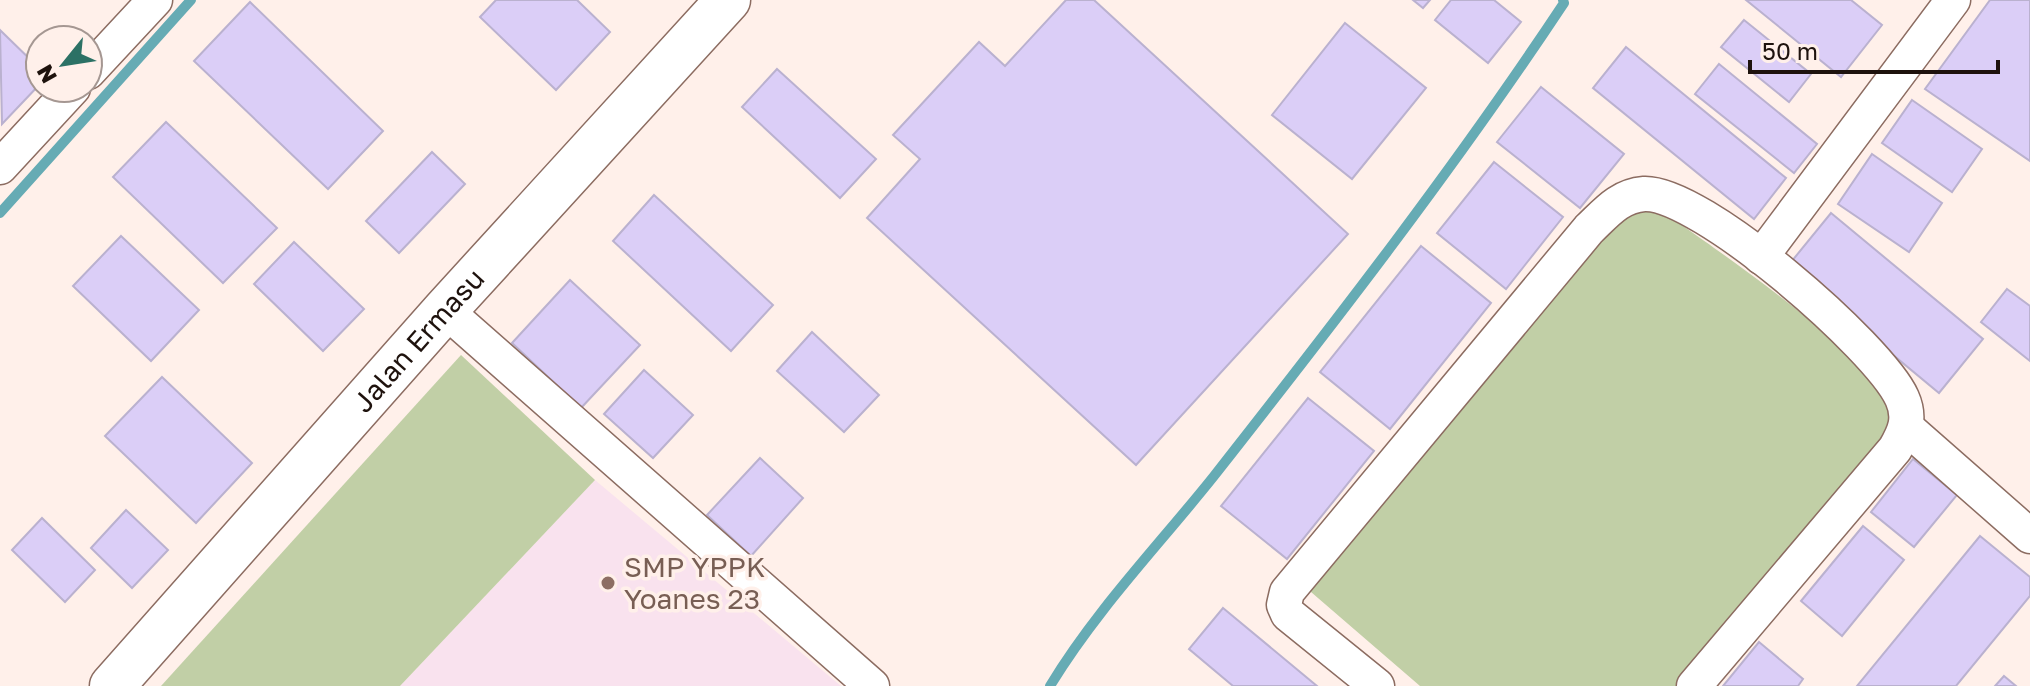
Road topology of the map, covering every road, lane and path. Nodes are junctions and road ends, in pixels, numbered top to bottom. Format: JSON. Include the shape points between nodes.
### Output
{"nodes":[{"id":1,"x":155,"y":0,"type":"edge"},
{"id":2,"x":728,"y":0,"type":"edge"},
{"id":3,"x":1953,"y":0,"type":"edge"},
{"id":4,"x":104,"y":55,"type":"edge"},
{"id":5,"x":58,"y":104,"type":"edge"},
{"id":6,"x":0,"y":167,"type":"edge"},
{"id":7,"x":1761,"y":257,"type":"junction"},
{"id":8,"x":445,"y":310,"type":"junction"},
{"id":9,"x":1907,"y":428,"type":"junction"},
{"id":10,"x":2030,"y":536,"type":"edge"},
{"id":11,"x":112,"y":686,"type":"edge"},
{"id":12,"x":872,"y":686,"type":"edge"},
{"id":13,"x":1377,"y":686,"type":"edge"},
{"id":14,"x":1694,"y":686,"type":"edge"}],
"edges":[{"from":1,"to":4,"type":"street"},
{"from":2,"to":8,"type":"street","name":"Jalan Ermasu"},
{"from":3,"to":7,"type":"street"},
{"from":5,"to":6,"type":"street"},
{"from":7,"to":9,"type":"street","via":[[1869,354],[1904,401]]},
{"from":7,"to":13,"type":"street","via":[[1701,213],[1646,194],[1621,199],[1589,229],[1287,592],[1288,614]]},
{"from":8,"to":11,"type":"street","name":"Jalan Ermasu"},
{"from":8,"to":12,"type":"street"},
{"from":9,"to":10,"type":"street"},
{"from":9,"to":14,"type":"street","via":[[1895,449]]}]}
